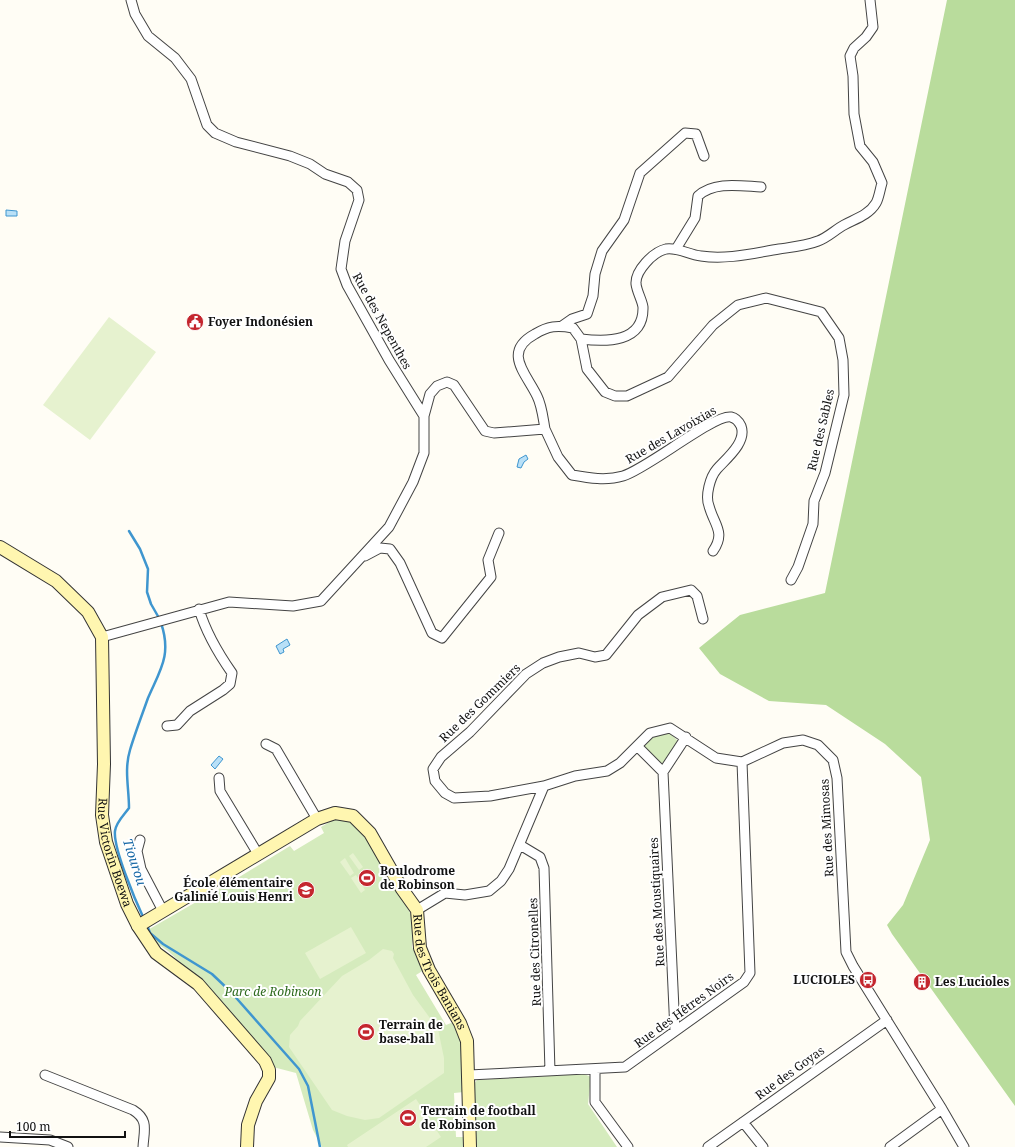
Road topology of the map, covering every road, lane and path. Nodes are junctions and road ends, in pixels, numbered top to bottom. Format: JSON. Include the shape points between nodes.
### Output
{"nodes":[{"id":1,"x":131,"y":0,"type":"edge"},
{"id":2,"x":870,"y":0,"type":"edge"},
{"id":3,"x":704,"y":156,"type":"dead end"},
{"id":4,"x":761,"y":187,"type":"dead end"},
{"id":5,"x":676,"y":249,"type":"junction"},
{"id":6,"x":562,"y":326,"type":"junction"},
{"id":7,"x":581,"y":339,"type":"junction"},
{"id":8,"x":424,"y":416,"type":"junction"},
{"id":9,"x":545,"y":429,"type":"junction"},
{"id":10,"x":499,"y":533,"type":"dead end"},
{"id":11,"x":0,"y":548,"type":"edge"},
{"id":12,"x":713,"y":551,"type":"dead end"},
{"id":13,"x":358,"y":560,"type":"junction"},
{"id":14,"x":791,"y":580,"type":"dead end"},
{"id":15,"x":199,"y":609,"type":"junction"},
{"id":16,"x":703,"y":618,"type":"dead end"},
{"id":17,"x":102,"y":637,"type":"junction"},
{"id":18,"x":167,"y":726,"type":"dead end"},
{"id":19,"x":686,"y":737,"type":"junction"},
{"id":20,"x":266,"y":744,"type":"dead end"},
{"id":21,"x":638,"y":747,"type":"junction"},
{"id":22,"x":742,"y":762,"type":"junction"},
{"id":23,"x":663,"y":772,"type":"junction"},
{"id":24,"x":218,"y":778,"type":"dead end"},
{"id":25,"x":544,"y":786,"type":"junction"},
{"id":26,"x":317,"y":819,"type":"junction"},
{"id":27,"x":140,"y":840,"type":"dead end"},
{"id":28,"x":520,"y":845,"type":"junction"},
{"id":29,"x":258,"y":854,"type":"junction"},
{"id":30,"x":417,"y":910,"type":"junction"},
{"id":31,"x":163,"y":911,"type":"junction"},
{"id":32,"x":143,"y":923,"type":"junction"},
{"id":33,"x":886,"y":1020,"type":"junction"},
{"id":34,"x":675,"y":1032,"type":"junction"},
{"id":35,"x":595,"y":1069,"type":"junction"},
{"id":36,"x":550,"y":1071,"type":"junction"},
{"id":37,"x":45,"y":1075,"type":"dead end"},
{"id":38,"x":468,"y":1075,"type":"junction"},
{"id":39,"x":942,"y":1109,"type":"junction"},
{"id":40,"x":744,"y":1122,"type":"junction"},
{"id":41,"x":0,"y":1137,"type":"edge"},
{"id":42,"x":68,"y":1147,"type":"edge"},
{"id":43,"x":143,"y":1147,"type":"edge"},
{"id":44,"x":247,"y":1147,"type":"edge"},
{"id":45,"x":470,"y":1147,"type":"edge"},
{"id":46,"x":628,"y":1147,"type":"edge"},
{"id":47,"x":708,"y":1147,"type":"edge"},
{"id":48,"x":763,"y":1147,"type":"edge"},
{"id":49,"x":890,"y":1147,"type":"edge"},
{"id":50,"x":964,"y":1147,"type":"edge"}],
"edges":[{"from":1,"to":8,"type":"street","name":"Rue des Nepenthes","via":[[135,14],[148,36],[175,58],[191,79],[207,125],[215,133],[236,142],[310,164],[326,174],[348,182],[357,190],[359,200],[344,241],[341,269],[347,285],[389,360]]},
{"from":2,"to":5,"type":"street","via":[[873,27],[850,56],[854,114],[860,146],[873,162],[882,183],[876,204],[866,214],[820,240],[803,246],[752,254],[716,256],[701,256]]},
{"from":3,"to":6,"type":"street","via":[[696,134],[685,133],[640,173],[624,220],[602,251],[587,314]]},
{"from":4,"to":5,"type":"street","via":[[714,187],[702,192],[698,196],[694,218]]},
{"from":5,"to":7,"type":"street","via":[[658,252],[651,257],[639,274],[636,283],[643,306],[642,320],[633,332],[623,338],[603,342]]},
{"from":6,"to":7,"type":"street","via":[[573,328]]},
{"from":6,"to":9,"type":"street","via":[[549,326],[526,339],[519,348],[518,360],[537,396]]},
{"from":7,"to":14,"type":"street","name":"Rue des Sables","via":[[587,369],[605,392],[615,396],[627,396],[668,377],[713,325],[738,305],[766,298],[821,312],[839,338],[843,360],[844,395],[825,473],[814,501],[813,524]]},
{"from":8,"to":9,"type":"street","via":[[430,394],[437,386],[447,382],[460,392],[484,431],[494,433]]},
{"from":8,"to":13,"type":"street","via":[[424,453],[413,482],[389,527]]},
{"from":9,"to":12,"type":"street","name":"Rue des Lavoixias","via":[[558,457],[572,475],[598,480],[623,476],[724,417],[732,417],[739,422],[742,429],[741,440],[716,471],[709,488],[708,505],[718,527],[719,542]]},
{"from":10,"to":13,"type":"street","via":[[488,560],[491,576],[442,638],[432,633],[400,563],[390,548],[380,548]]},
{"from":11,"to":17,"type":"street","name":"Rue Victorin Boewa","via":[[56,581],[88,612]]},
{"from":13,"to":15,"type":"street","via":[[321,601],[293,606],[229,602]]},
{"from":15,"to":17,"type":"street"},
{"from":15,"to":18,"type":"street","via":[[203,624],[232,673],[230,684],[190,711],[177,725]]},
{"from":16,"to":25,"type":"street","name":"Rue des Gommiers","via":[[697,596],[691,590],[662,597],[638,615],[606,655],[596,657],[579,653],[543,663],[526,674],[470,732],[441,757],[434,769],[435,781],[445,793],[454,798],[490,796]]},
{"from":17,"to":32,"type":"street","name":"Rue Victorin Boewa","via":[[102,814],[106,842],[127,904]]},
{"from":19,"to":21,"type":"street","via":[[670,728],[656,730]]},
{"from":19,"to":22,"type":"street","via":[[716,758]]},
{"from":19,"to":23,"type":"street"},
{"from":20,"to":26,"type":"street","via":[[276,749]]},
{"from":21,"to":23,"type":"street"},
{"from":21,"to":25,"type":"street","via":[[607,772],[575,776]]},
{"from":22,"to":33,"type":"street","name":"Rue des Mimosas","via":[[783,743],[803,740],[818,745],[833,760],[837,778],[846,952]]},
{"from":22,"to":34,"type":"street","name":"Rue des Hêtres Noirs","via":[[750,973],[744,982]]},
{"from":23,"to":34,"type":"street","name":"Rue des Moustiquaires"},
{"from":24,"to":29,"type":"street","via":[[220,791]]},
{"from":25,"to":28,"type":"street"},
{"from":26,"to":29,"type":"street","name":"Rue des Trois Banians"},
{"from":26,"to":30,"type":"street","name":"Rue des Trois Banians","via":[[335,813],[353,816],[370,833]]},
{"from":27,"to":31,"type":"street","via":[[137,851],[141,869]]},
{"from":28,"to":30,"type":"street","via":[[509,869],[490,891],[465,895],[444,893]]},
{"from":28,"to":36,"type":"street","name":"Rue des Citronelles","via":[[540,857],[544,868]]},
{"from":29,"to":31,"type":"street","name":"Rue des Trois Banians"},
{"from":30,"to":38,"type":"street","name":"Rue des Trois Banians","via":[[420,948],[467,1041]]},
{"from":31,"to":32,"type":"street","name":"Rue des Trois Banians"},
{"from":32,"to":44,"type":"street","name":"Rue Victorin Boewa","via":[[156,953],[198,984],[265,1062],[269,1070],[269,1078],[256,1101],[248,1125]]},
{"from":33,"to":39,"type":"street","name":"Rue des Mimosas"},
{"from":33,"to":40,"type":"street","name":"Rue des Goyas"},
{"from":34,"to":35,"type":"street","name":"Rue des Hêtres Noirs","via":[[625,1067]]},
{"from":35,"to":36,"type":"street","name":"Rue des Hêtres Noirs"},
{"from":35,"to":46,"type":"street","via":[[595,1102]]},
{"from":36,"to":38,"type":"street","name":"Rue des Hêtres Noirs"},
{"from":37,"to":43,"type":"street","via":[[141,1115],[145,1123]]},
{"from":38,"to":45,"type":"street","name":"Rue des Trois Banians"},
{"from":39,"to":49,"type":"street"},
{"from":39,"to":50,"type":"street","name":"Rue des Mimosas"},
{"from":40,"to":47,"type":"street","name":"Rue des Goyas"},
{"from":40,"to":48,"type":"street"},
{"from":41,"to":42,"type":"street","via":[[50,1140]]}]}
